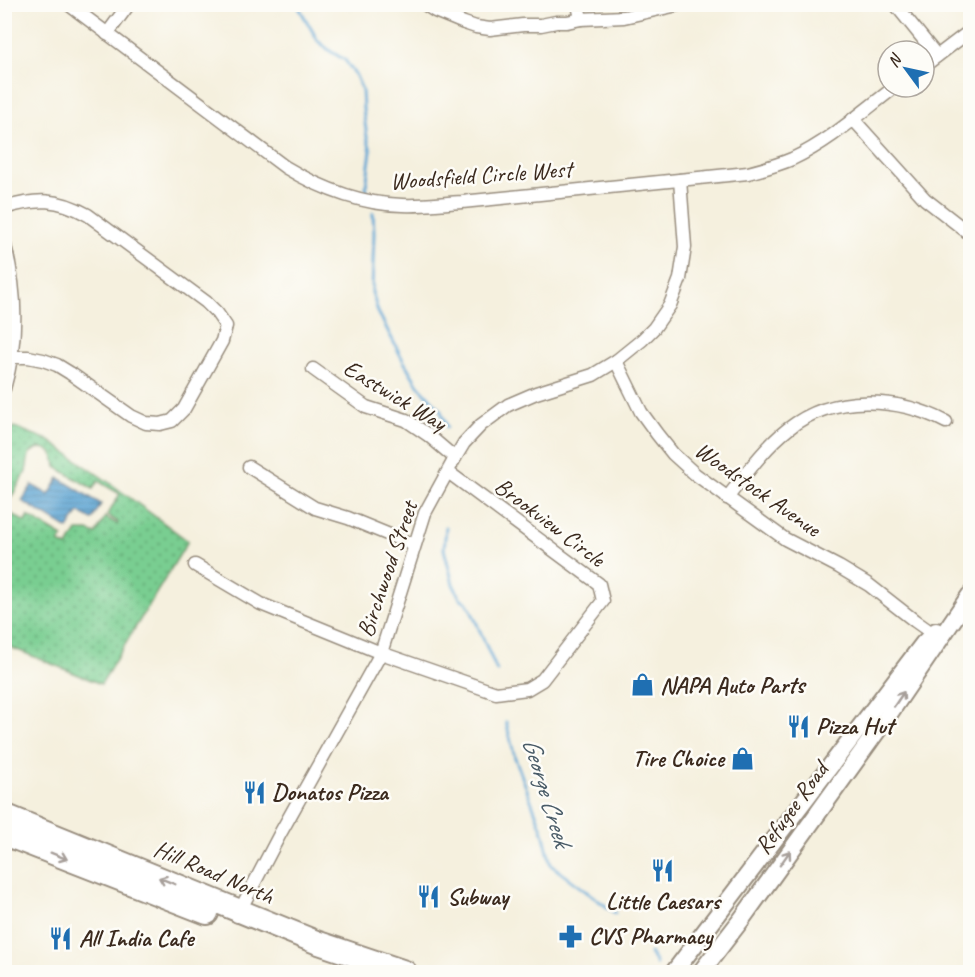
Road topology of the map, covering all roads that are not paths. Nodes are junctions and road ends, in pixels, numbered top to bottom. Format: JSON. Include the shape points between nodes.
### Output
{"nodes":[{"id":1,"x":68,"y":4,"type":"edge"},
{"id":2,"x":129,"y":4,"type":"edge"},
{"id":3,"x":424,"y":4,"type":"edge"},
{"id":4,"x":578,"y":4,"type":"edge"},
{"id":5,"x":682,"y":4,"type":"edge"},
{"id":6,"x":895,"y":4,"type":"edge"},
{"id":7,"x":581,"y":19,"type":"junction"},
{"id":8,"x":970,"y":31,"type":"edge"},
{"id":9,"x":107,"y":34,"type":"junction"},
{"id":10,"x":937,"y":56,"type":"joint"},
{"id":11,"x":879,"y":99,"type":"edge"},
{"id":12,"x":853,"y":119,"type":"junction"},
{"id":13,"x":680,"y":180,"type":"junction"},
{"id":14,"x":4,"y":208,"type":"edge"},
{"id":15,"x":970,"y":234,"type":"edge"},
{"id":16,"x":4,"y":242,"type":"edge"},
{"id":17,"x":11,"y":357,"type":"junction"},
{"id":18,"x":616,"y":361,"type":"junction"},
{"id":19,"x":313,"y":369,"type":"dead end"},
{"id":20,"x":4,"y":389,"type":"edge"},
{"id":21,"x":946,"y":422,"type":"dead end"},
{"id":22,"x":455,"y":458,"type":"junction"},
{"id":23,"x":249,"y":467,"type":"dead end"},
{"id":24,"x":448,"y":472,"type":"junction"},
{"id":25,"x":727,"y":498,"type":"junction"},
{"id":26,"x":414,"y":546,"type":"junction"},
{"id":27,"x":195,"y":565,"type":"dead end"},
{"id":28,"x":970,"y":595,"type":"edge"},
{"id":29,"x":965,"y":614,"type":"edge"},
{"id":30,"x":937,"y":636,"type":"junction"},
{"id":31,"x":381,"y":653,"type":"junction"},
{"id":32,"x":4,"y":815,"type":"edge"},
{"id":33,"x":4,"y":834,"type":"edge"},
{"id":34,"x":760,"y":860,"type":"junction"},
{"id":35,"x":238,"y":914,"type":"junction"},
{"id":36,"x":357,"y":972,"type":"edge"},
{"id":37,"x":405,"y":972,"type":"edge"},
{"id":38,"x":674,"y":972,"type":"edge"},
{"id":39,"x":688,"y":972,"type":"edge"},
{"id":40,"x":700,"y":972,"type":"edge"}],
"edges":[{"from":1,"to":9,"type":"street","name":"Woodsfield Circle West"},
{"from":2,"to":9,"type":"street"},
{"from":3,"to":7,"type":"street","via":[[464,23],[490,29]]},
{"from":4,"to":7,"type":"street"},
{"from":5,"to":7,"type":"street","via":[[624,17]]},
{"from":6,"to":10,"type":"street"},
{"from":8,"to":10,"type":"street"},
{"from":9,"to":13,"type":"street","name":"Woodsfield Circle West","via":[[285,167],[355,198],[416,205]]},
{"from":11,"to":12,"type":"street","name":"Woodsfield Circle West"},
{"from":12,"to":13,"type":"street","name":"Woodsfield Circle West","via":[[790,160],[748,173]]},
{"from":12,"to":15,"type":"street","via":[[925,199]]},
{"from":13,"to":18,"type":"street","name":"Birchwood Street","via":[[685,247],[677,291],[654,328]]},
{"from":14,"to":17,"type":"street","via":[[45,200],[75,207],[206,302],[226,326],[184,409],[172,421],[160,424],[131,416],[57,365]]},
{"from":16,"to":17,"type":"street","via":[[14,293]]},
{"from":17,"to":20,"type":"street"},
{"from":18,"to":22,"type":"street","name":"Birchwood Street","via":[[593,375],[536,393],[498,411],[473,433]]},
{"from":18,"to":25,"type":"street","name":"Woodstock Avenue","via":[[641,412],[673,454]]},
{"from":19,"to":22,"type":"street","name":"Eastwick Way","via":[[366,407],[406,420]]},
{"from":21,"to":25,"type":"street","via":[[896,404],[855,403],[830,408],[788,428]]},
{"from":22,"to":24,"type":"street","name":"Birchwood Street"},
{"from":23,"to":26,"type":"street","via":[[315,508]]},
{"from":24,"to":26,"type":"street","name":"Birchwood Street","via":[[425,513]]},
{"from":24,"to":31,"type":"street","name":"Brookview Circle","via":[[599,584],[603,601],[542,680],[527,689],[496,693]]},
{"from":25,"to":30,"type":"street","name":"Woodstock Avenue","via":[[785,540],[869,585]]},
{"from":26,"to":31,"type":"street","name":"Birchwood Street"},
{"from":27,"to":31,"type":"street","via":[[261,604]]},
{"from":28,"to":29,"type":"main road","name":"Refugee Road"},
{"from":29,"to":30,"type":"main road","name":"Refugee Road"},
{"from":30,"to":34,"type":"main road","name":"Refugee Road","via":[[923,644]]},
{"from":40,"to":30,"type":"main road","name":"Refugee Road","one_way":true,"via":[[885,720]]},
{"from":31,"to":35,"type":"street","name":"Birchwood Street"},
{"from":35,"to":32,"type":"highway","name":"Hill Road North","one_way":true},
{"from":33,"to":36,"type":"highway","name":"Hill Road North","one_way":true},
{"from":34,"to":38,"type":"main road","name":"Refugee Road"},
{"from":34,"to":39,"type":"main road","name":"Refugee Road","via":[[761,872]]},
{"from":35,"to":37,"type":"highway","name":"Hill Road North"}]}
